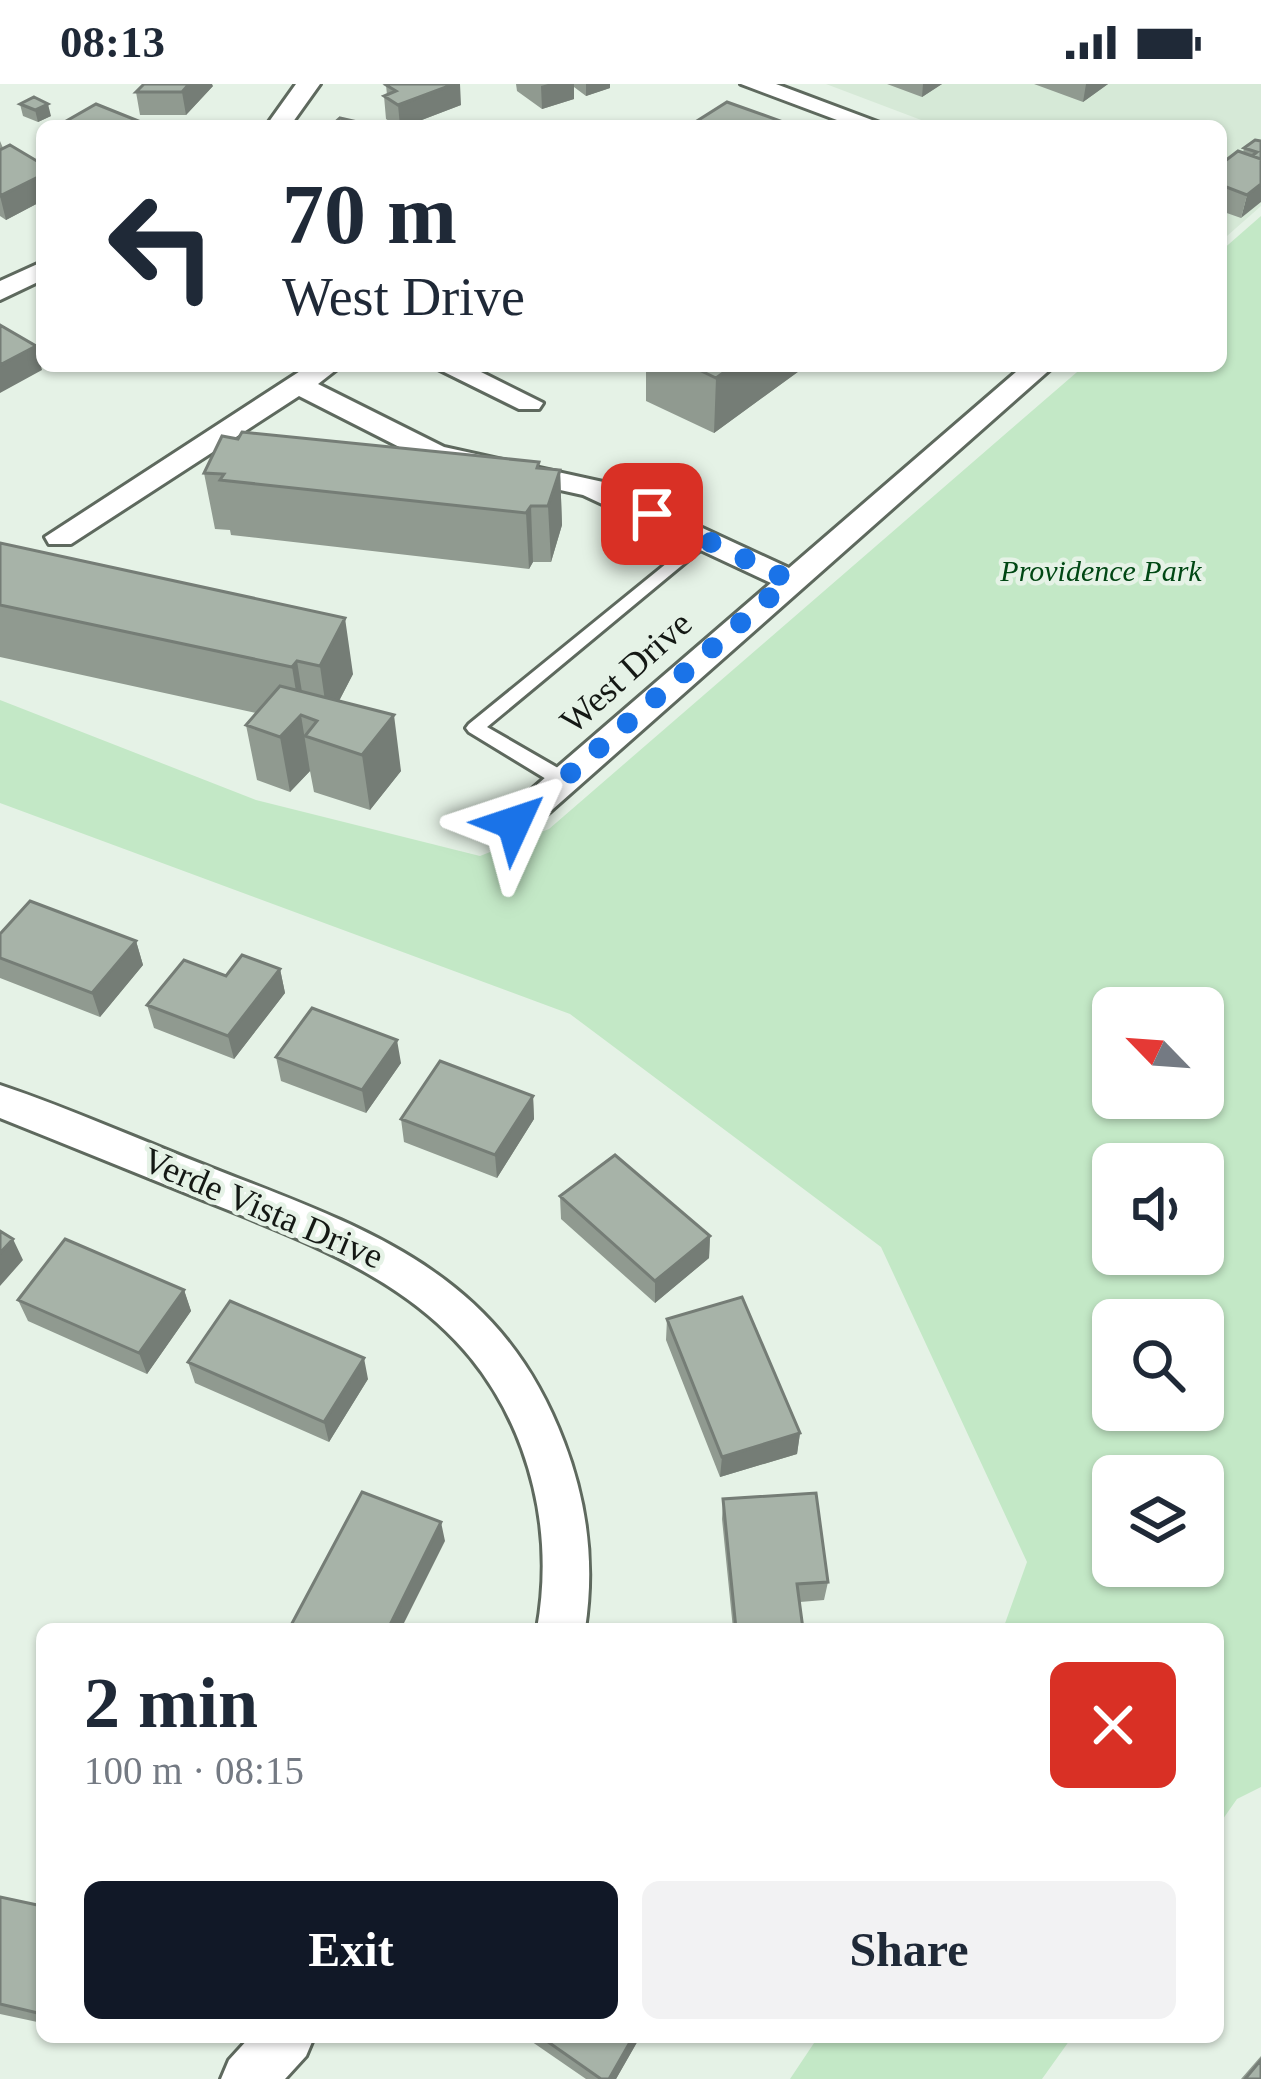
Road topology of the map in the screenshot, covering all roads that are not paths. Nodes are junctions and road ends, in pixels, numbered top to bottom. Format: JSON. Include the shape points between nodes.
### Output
{"nodes":[{"id":1,"x":308,"y":84,"type":"edge"},
{"id":2,"x":756,"y":86,"type":"edge"},
{"id":3,"x":732,"y":105,"type":"edge"},
{"id":4,"x":282,"y":120,"type":"edge"},
{"id":5,"x":858,"y":120,"type":"edge"},
{"id":6,"x":36,"y":273,"type":"edge"},
{"id":7,"x":0,"y":292,"type":"edge"},
{"id":8,"x":318,"y":372,"type":"edge"},
{"id":9,"x":459,"y":372,"type":"edge"},
{"id":10,"x":1033,"y":372,"type":"edge"},
{"id":11,"x":298,"y":385,"type":"junction"},
{"id":12,"x":529,"y":403,"type":"dead end"},
{"id":13,"x":59,"y":537,"type":"dead end"},
{"id":14,"x":704,"y":538,"type":"junction"},
{"id":15,"x":789,"y":580,"type":"junction"},
{"id":16,"x":562,"y":780,"type":"junction"},
{"id":17,"x":514,"y":823,"type":"dead end"},
{"id":18,"x":0,"y":1101,"type":"edge"},
{"id":19,"x":561,"y":1623,"type":"edge"},
{"id":20,"x":281,"y":2043,"type":"edge"},
{"id":21,"x":248,"y":2079,"type":"edge"}],
"edges":[{"from":1,"to":4,"type":"street"},
{"from":2,"to":3,"type":"street"},
{"from":2,"to":5,"type":"street"},
{"from":6,"to":7,"type":"street"},
{"from":8,"to":11,"type":"street"},
{"from":9,"to":12,"type":"street"},
{"from":10,"to":15,"type":"street","name":"West Drive"},
{"from":11,"to":13,"type":"street"},
{"from":11,"to":14,"type":"street","via":[[435,454],[592,488]]},
{"from":14,"to":15,"type":"street"},
{"from":14,"to":16,"type":"lane","via":[[475,728]]},
{"from":15,"to":16,"type":"street","name":"West Drive"},
{"from":16,"to":17,"type":"street","name":"West Drive"},
{"from":18,"to":19,"type":"street","name":"Verde Vista Drive","via":[[388,1258],[477,1327],[524,1390],[561,1502]]},
{"from":20,"to":21,"type":"street"}]}
